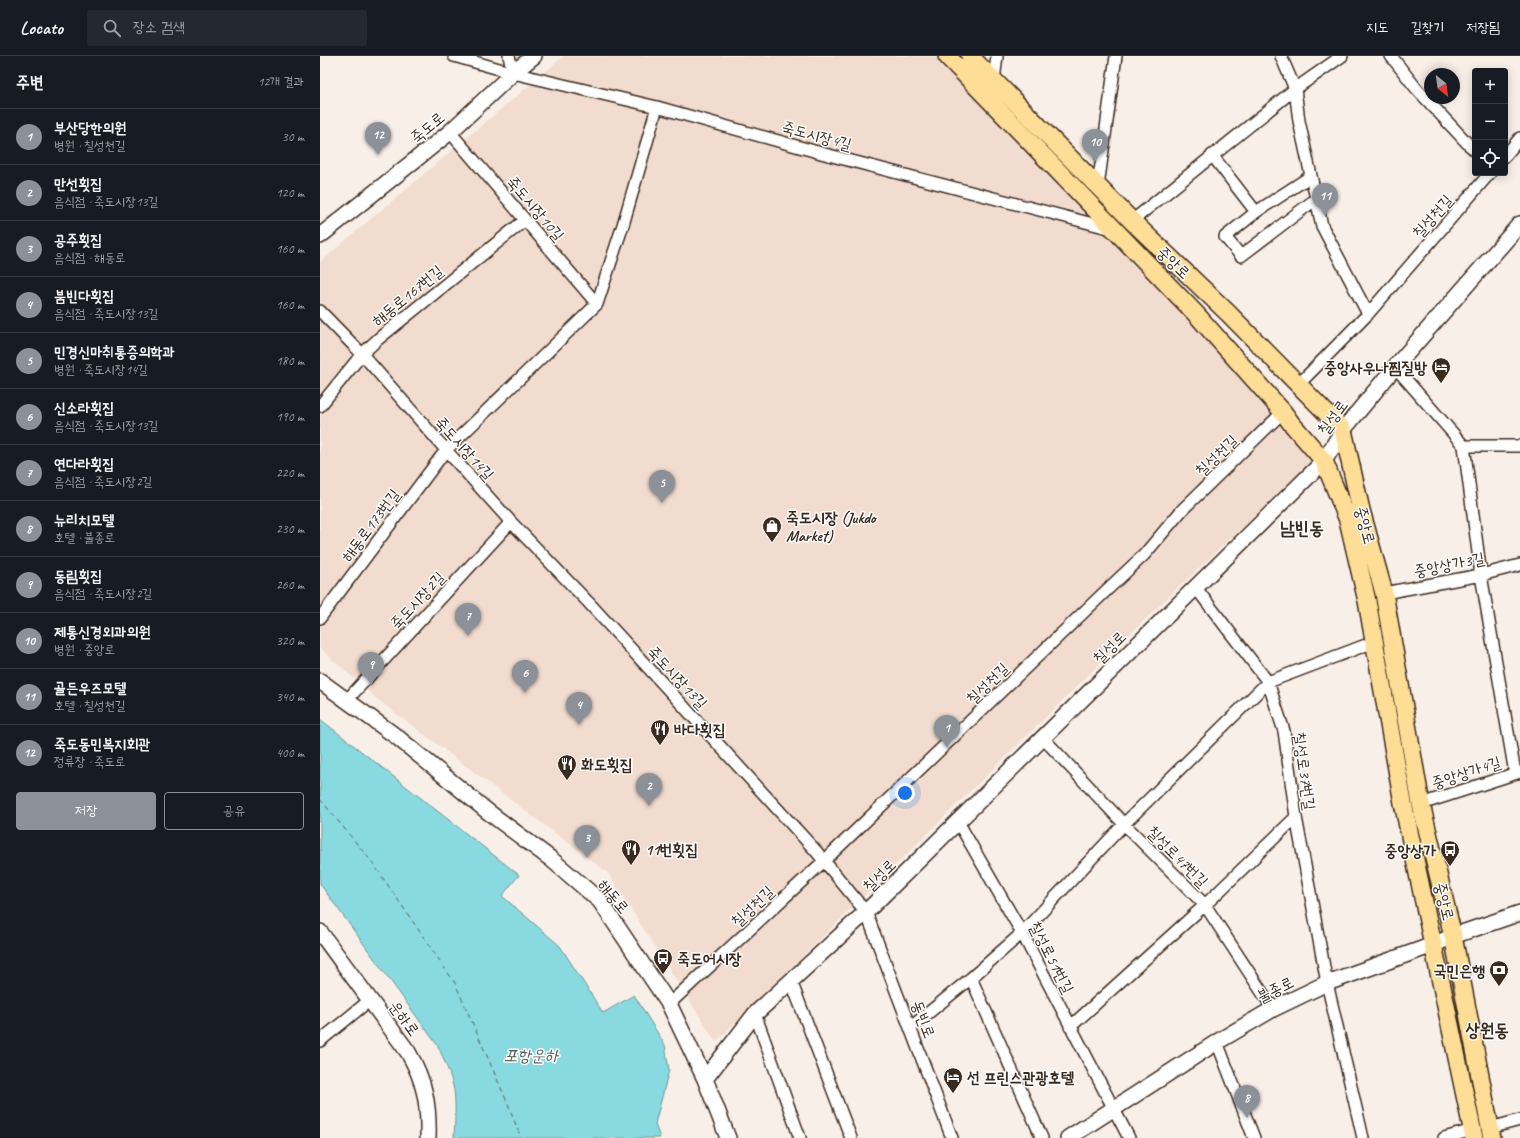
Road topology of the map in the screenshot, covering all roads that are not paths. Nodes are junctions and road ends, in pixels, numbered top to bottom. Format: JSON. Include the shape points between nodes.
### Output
{"nodes":[{"id":1,"x":454,"y":56,"type":"edge"},
{"id":2,"x":509,"y":56,"type":"edge"},
{"id":3,"x":534,"y":56,"type":"edge"},
{"id":4,"x":947,"y":56,"type":"edge"},
{"id":5,"x":970,"y":56,"type":"edge"},
{"id":6,"x":997,"y":56,"type":"edge"},
{"id":7,"x":1116,"y":56,"type":"edge"},
{"id":8,"x":1281,"y":56,"type":"edge"},
{"id":9,"x":1342,"y":56,"type":"edge"},
{"id":10,"x":1391,"y":56,"type":"edge"},
{"id":11,"x":513,"y":73,"type":"junction"},
{"id":12,"x":994,"y":80,"type":"junction"},
{"id":13,"x":1295,"y":89,"type":"junction"},
{"id":14,"x":657,"y":107,"type":"junction"},
{"id":15,"x":450,"y":132,"type":"junction"},
{"id":16,"x":1520,"y":138,"type":"edge"},
{"id":17,"x":1472,"y":148,"type":"edge"},
{"id":18,"x":1508,"y":152,"type":"edge"},
{"id":19,"x":1212,"y":155,"type":"junction"},
{"id":20,"x":1311,"y":176,"type":"junction"},
{"id":21,"x":1487,"y":176,"type":"edge"},
{"id":22,"x":1098,"y":186,"type":"junction"},
{"id":23,"x":1316,"y":199,"type":"junction"},
{"id":24,"x":1256,"y":212,"type":"junction"},
{"id":25,"x":525,"y":220,"type":"junction"},
{"id":26,"x":1132,"y":220,"type":"junction"},
{"id":27,"x":1520,"y":224,"type":"edge"},
{"id":28,"x":1112,"y":229,"type":"junction"},
{"id":29,"x":320,"y":236,"type":"edge"},
{"id":30,"x":597,"y":304,"type":"junction"},
{"id":31,"x":320,"y":310,"type":"edge"},
{"id":32,"x":1368,"y":314,"type":"junction"},
{"id":33,"x":362,"y":354,"type":"junction"},
{"id":34,"x":1395,"y":367,"type":"junction"},
{"id":35,"x":1299,"y":384,"type":"junction"},
{"id":36,"x":320,"y":406,"type":"edge"},
{"id":37,"x":1283,"y":412,"type":"junction"},
{"id":38,"x":1343,"y":430,"type":"junction"},
{"id":39,"x":1464,"y":446,"type":"junction"},
{"id":40,"x":1520,"y":446,"type":"edge"},
{"id":41,"x":446,"y":450,"type":"junction"},
{"id":42,"x":1324,"y":461,"type":"junction"},
{"id":43,"x":511,"y":522,"type":"junction"},
{"id":44,"x":1520,"y":566,"type":"edge"},
{"id":45,"x":1481,"y":575,"type":"junction"},
{"id":46,"x":1196,"y":588,"type":"junction"},
{"id":47,"x":1384,"y":593,"type":"junction"},
{"id":48,"x":589,"y":603,"type":"joint"},
{"id":49,"x":320,"y":618,"type":"edge"},
{"id":50,"x":1374,"y":642,"type":"junction"},
{"id":51,"x":320,"y":681,"type":"edge"},
{"id":52,"x":1268,"y":682,"type":"junction"},
{"id":53,"x":347,"y":700,"type":"junction"},
{"id":54,"x":1043,"y":738,"type":"junction"},
{"id":55,"x":1517,"y":773,"type":"edge"},
{"id":56,"x":1421,"y":804,"type":"junction"},
{"id":57,"x":1296,"y":817,"type":"junction"},
{"id":58,"x":958,"y":822,"type":"junction"},
{"id":59,"x":1124,"y":824,"type":"junction"},
{"id":60,"x":824,"y":861,"type":"junction"},
{"id":61,"x":1205,"y":905,"type":"junction"},
{"id":62,"x":866,"y":912,"type":"junction"},
{"id":63,"x":1520,"y":914,"type":"edge"},
{"id":64,"x":320,"y":932,"type":"edge"},
{"id":65,"x":1022,"y":933,"type":"junction"},
{"id":66,"x":1453,"y":936,"type":"junction"},
{"id":67,"x":1433,"y":945,"type":"junction"},
{"id":68,"x":971,"y":978,"type":"junction"},
{"id":69,"x":792,"y":981,"type":"junction"},
{"id":70,"x":1328,"y":982,"type":"junction"},
{"id":71,"x":370,"y":1000,"type":"junction"},
{"id":72,"x":669,"y":1004,"type":"junction"},
{"id":73,"x":1273,"y":1009,"type":"junction"},
{"id":74,"x":755,"y":1014,"type":"junction"},
{"id":75,"x":1070,"y":1027,"type":"junction"},
{"id":76,"x":910,"y":1028,"type":"junction"},
{"id":77,"x":320,"y":1041,"type":"edge"},
{"id":78,"x":1216,"y":1042,"type":"junction"},
{"id":79,"x":705,"y":1079,"type":"junction"},
{"id":80,"x":1114,"y":1108,"type":"junction"},
{"id":81,"x":1520,"y":1120,"type":"edge"},
{"id":82,"x":1491,"y":1133,"type":"edge"},
{"id":83,"x":1473,"y":1134,"type":"edge"},
{"id":84,"x":428,"y":1138,"type":"edge"},
{"id":85,"x":728,"y":1138,"type":"edge"},
{"id":86,"x":800,"y":1138,"type":"edge"},
{"id":87,"x":851,"y":1138,"type":"edge"},
{"id":88,"x":952,"y":1138,"type":"edge"},
{"id":89,"x":1042,"y":1138,"type":"edge"},
{"id":90,"x":1068,"y":1138,"type":"edge"},
{"id":91,"x":1129,"y":1138,"type":"edge"},
{"id":92,"x":1254,"y":1138,"type":"edge"},
{"id":93,"x":1363,"y":1138,"type":"edge"},
{"id":94,"x":1444,"y":1138,"type":"edge"}],
"edges":[{"from":1,"to":11,"type":"street","name":"죽도시장4길"},
{"from":2,"to":11,"type":"street"},
{"from":3,"to":11,"type":"street","name":"죽도로"},
{"from":4,"to":28,"type":"main road","name":"중앙로"},
{"from":5,"to":12,"type":"main road","name":"중앙로"},
{"from":6,"to":12,"type":"street"},
{"from":7,"to":22,"type":"street"},
{"from":8,"to":13,"type":"street"},
{"from":9,"to":13,"type":"street"},
{"from":10,"to":17,"type":"street","via":[[1416,88]]},
{"from":11,"to":14,"type":"street","name":"죽도시장4길"},
{"from":11,"to":15,"type":"street","name":"죽도로"},
{"from":12,"to":22,"type":"main road","name":"중앙로"},
{"from":13,"to":19,"type":"street"},
{"from":13,"to":20,"type":"street"},
{"from":14,"to":28,"type":"street","name":"죽도시장4길"},
{"from":14,"to":30,"type":"street"},
{"from":15,"to":25,"type":"street","name":"죽도시장10길"},
{"from":15,"to":29,"type":"street","name":"죽도로"},
{"from":16,"to":18,"type":"street"},
{"from":19,"to":24,"type":"street"},
{"from":19,"to":26,"type":"street"},
{"from":20,"to":23,"type":"street"},
{"from":20,"to":24,"type":"street"},
{"from":21,"to":32,"type":"street","name":"칠성천길"},
{"from":22,"to":26,"type":"main road","name":"중앙로"},
{"from":23,"to":24,"type":"street","via":[[1241,256],[1225,237]]},
{"from":23,"to":32,"type":"street","via":[[1322,226]]},
{"from":25,"to":30,"type":"street","name":"죽도시장10길"},
{"from":25,"to":33,"type":"street","name":"해동로167번길"},
{"from":26,"to":35,"type":"main road","name":"중앙로"},
{"from":27,"to":34,"type":"street","name":"칠성로"},
{"from":28,"to":37,"type":"main road","name":"중앙로","via":[[1196,314]]},
{"from":30,"to":41,"type":"street","name":"해동로173번길"},
{"from":31,"to":33,"type":"street","name":"죽도시장14길"},
{"from":32,"to":35,"type":"street","name":"칠성천길"},
{"from":33,"to":36,"type":"street","name":"해동로167번길"},
{"from":33,"to":41,"type":"street","name":"죽도시장14길"},
{"from":34,"to":38,"type":"street","name":"칠성로"},
{"from":34,"to":39,"type":"street"},
{"from":35,"to":38,"type":"main road","name":"중앙로"},
{"from":37,"to":42,"type":"main road","name":"중앙로"},
{"from":37,"to":60,"type":"street","name":"칠성천길","via":[[1182,510],[1144,555]]},
{"from":38,"to":42,"type":"street","name":"칠성로"},
{"from":38,"to":47,"type":"main road","name":"중앙로","via":[[1361,510]]},
{"from":39,"to":40,"type":"street"},
{"from":39,"to":45,"type":"street"},
{"from":41,"to":43,"type":"street","name":"죽도시장14길"},
{"from":41,"to":49,"type":"street","name":"해동로173번길"},
{"from":42,"to":46,"type":"street","name":"칠성로"},
{"from":42,"to":50,"type":"main road","name":"중앙로","via":[[1348,520]]},
{"from":43,"to":48,"type":"street","name":"죽도시장14길"},
{"from":43,"to":53,"type":"street","name":"죽도시장2길"},
{"from":44,"to":45,"type":"street","name":"중앙상가3길"},
{"from":45,"to":47,"type":"street","name":"중앙상가3길"},
{"from":45,"to":55,"type":"street"},
{"from":46,"to":52,"type":"street","name":"칠성로37번길"},
{"from":46,"to":54,"type":"street","name":"칠성로"},
{"from":47,"to":56,"type":"main road","name":"중앙로"},
{"from":48,"to":60,"type":"street","name":"죽도시장13길"},
{"from":50,"to":52,"type":"street"},
{"from":50,"to":67,"type":"main road","name":"중앙로"},
{"from":51,"to":53,"type":"street","name":"해동로"},
{"from":52,"to":57,"type":"street","name":"칠성로37번길","via":[[1284,731]]},
{"from":52,"to":59,"type":"street"},
{"from":53,"to":72,"type":"street","name":"해동로","via":[[397,737],[600,901]]},
{"from":54,"to":58,"type":"street","name":"칠성로"},
{"from":54,"to":59,"type":"street","name":"칠성로47번길"},
{"from":55,"to":56,"type":"street","name":"중앙상가4길"},
{"from":56,"to":66,"type":"main road","name":"중앙로"},
{"from":57,"to":61,"type":"street"},
{"from":57,"to":70,"type":"street","name":"칠성로37번길"},
{"from":58,"to":62,"type":"street","name":"칠성로"},
{"from":58,"to":65,"type":"street","name":"칠성로51번길"},
{"from":59,"to":61,"type":"street","name":"칠성로47번길"},
{"from":59,"to":65,"type":"street"},
{"from":60,"to":62,"type":"street","name":"죽도시장13길"},
{"from":60,"to":72,"type":"street","name":"칠성천길"},
{"from":61,"to":73,"type":"street","name":"칠성로47번길"},
{"from":61,"to":75,"type":"street"},
{"from":62,"to":69,"type":"street","name":"칠성로"},
{"from":62,"to":76,"type":"street","name":"동빈로"},
{"from":63,"to":66,"type":"street","name":"불종로"},
{"from":64,"to":71,"type":"street","name":"운하로"},
{"from":65,"to":68,"type":"street"},
{"from":65,"to":75,"type":"street","name":"칠성로51번길"},
{"from":66,"to":67,"type":"street","name":"불종로"},
{"from":66,"to":82,"type":"main road","name":"중앙로"},
{"from":67,"to":70,"type":"street","name":"불종로"},
{"from":67,"to":83,"type":"main road","name":"중앙로"},
{"from":68,"to":76,"type":"street"},
{"from":68,"to":89,"type":"street"},
{"from":69,"to":74,"type":"street","name":"칠성로"},
{"from":69,"to":87,"type":"street"},
{"from":70,"to":73,"type":"street","name":"불종로"},
{"from":70,"to":93,"type":"street","name":"칠성로37번길"},
{"from":71,"to":77,"type":"street"},
{"from":71,"to":84,"type":"street","name":"운하로","via":[[416,1067],[429,1116]]},
{"from":72,"to":79,"type":"street","name":"해동로"},
{"from":73,"to":78,"type":"street","name":"불종로"},
{"from":74,"to":79,"type":"street","name":"칠성로"},
{"from":74,"to":86,"type":"street"},
{"from":75,"to":80,"type":"street","name":"칠성로51번길"},
{"from":76,"to":88,"type":"street","name":"동빈로"},
{"from":78,"to":80,"type":"street","name":"불종로"},
{"from":78,"to":92,"type":"street"},
{"from":79,"to":85,"type":"street","name":"해동로"},
{"from":80,"to":90,"type":"street","name":"불종로"},
{"from":80,"to":91,"type":"street","name":"칠성로51번길"},
{"from":81,"to":82,"type":"street"},
{"from":83,"to":94,"type":"street"}]}
